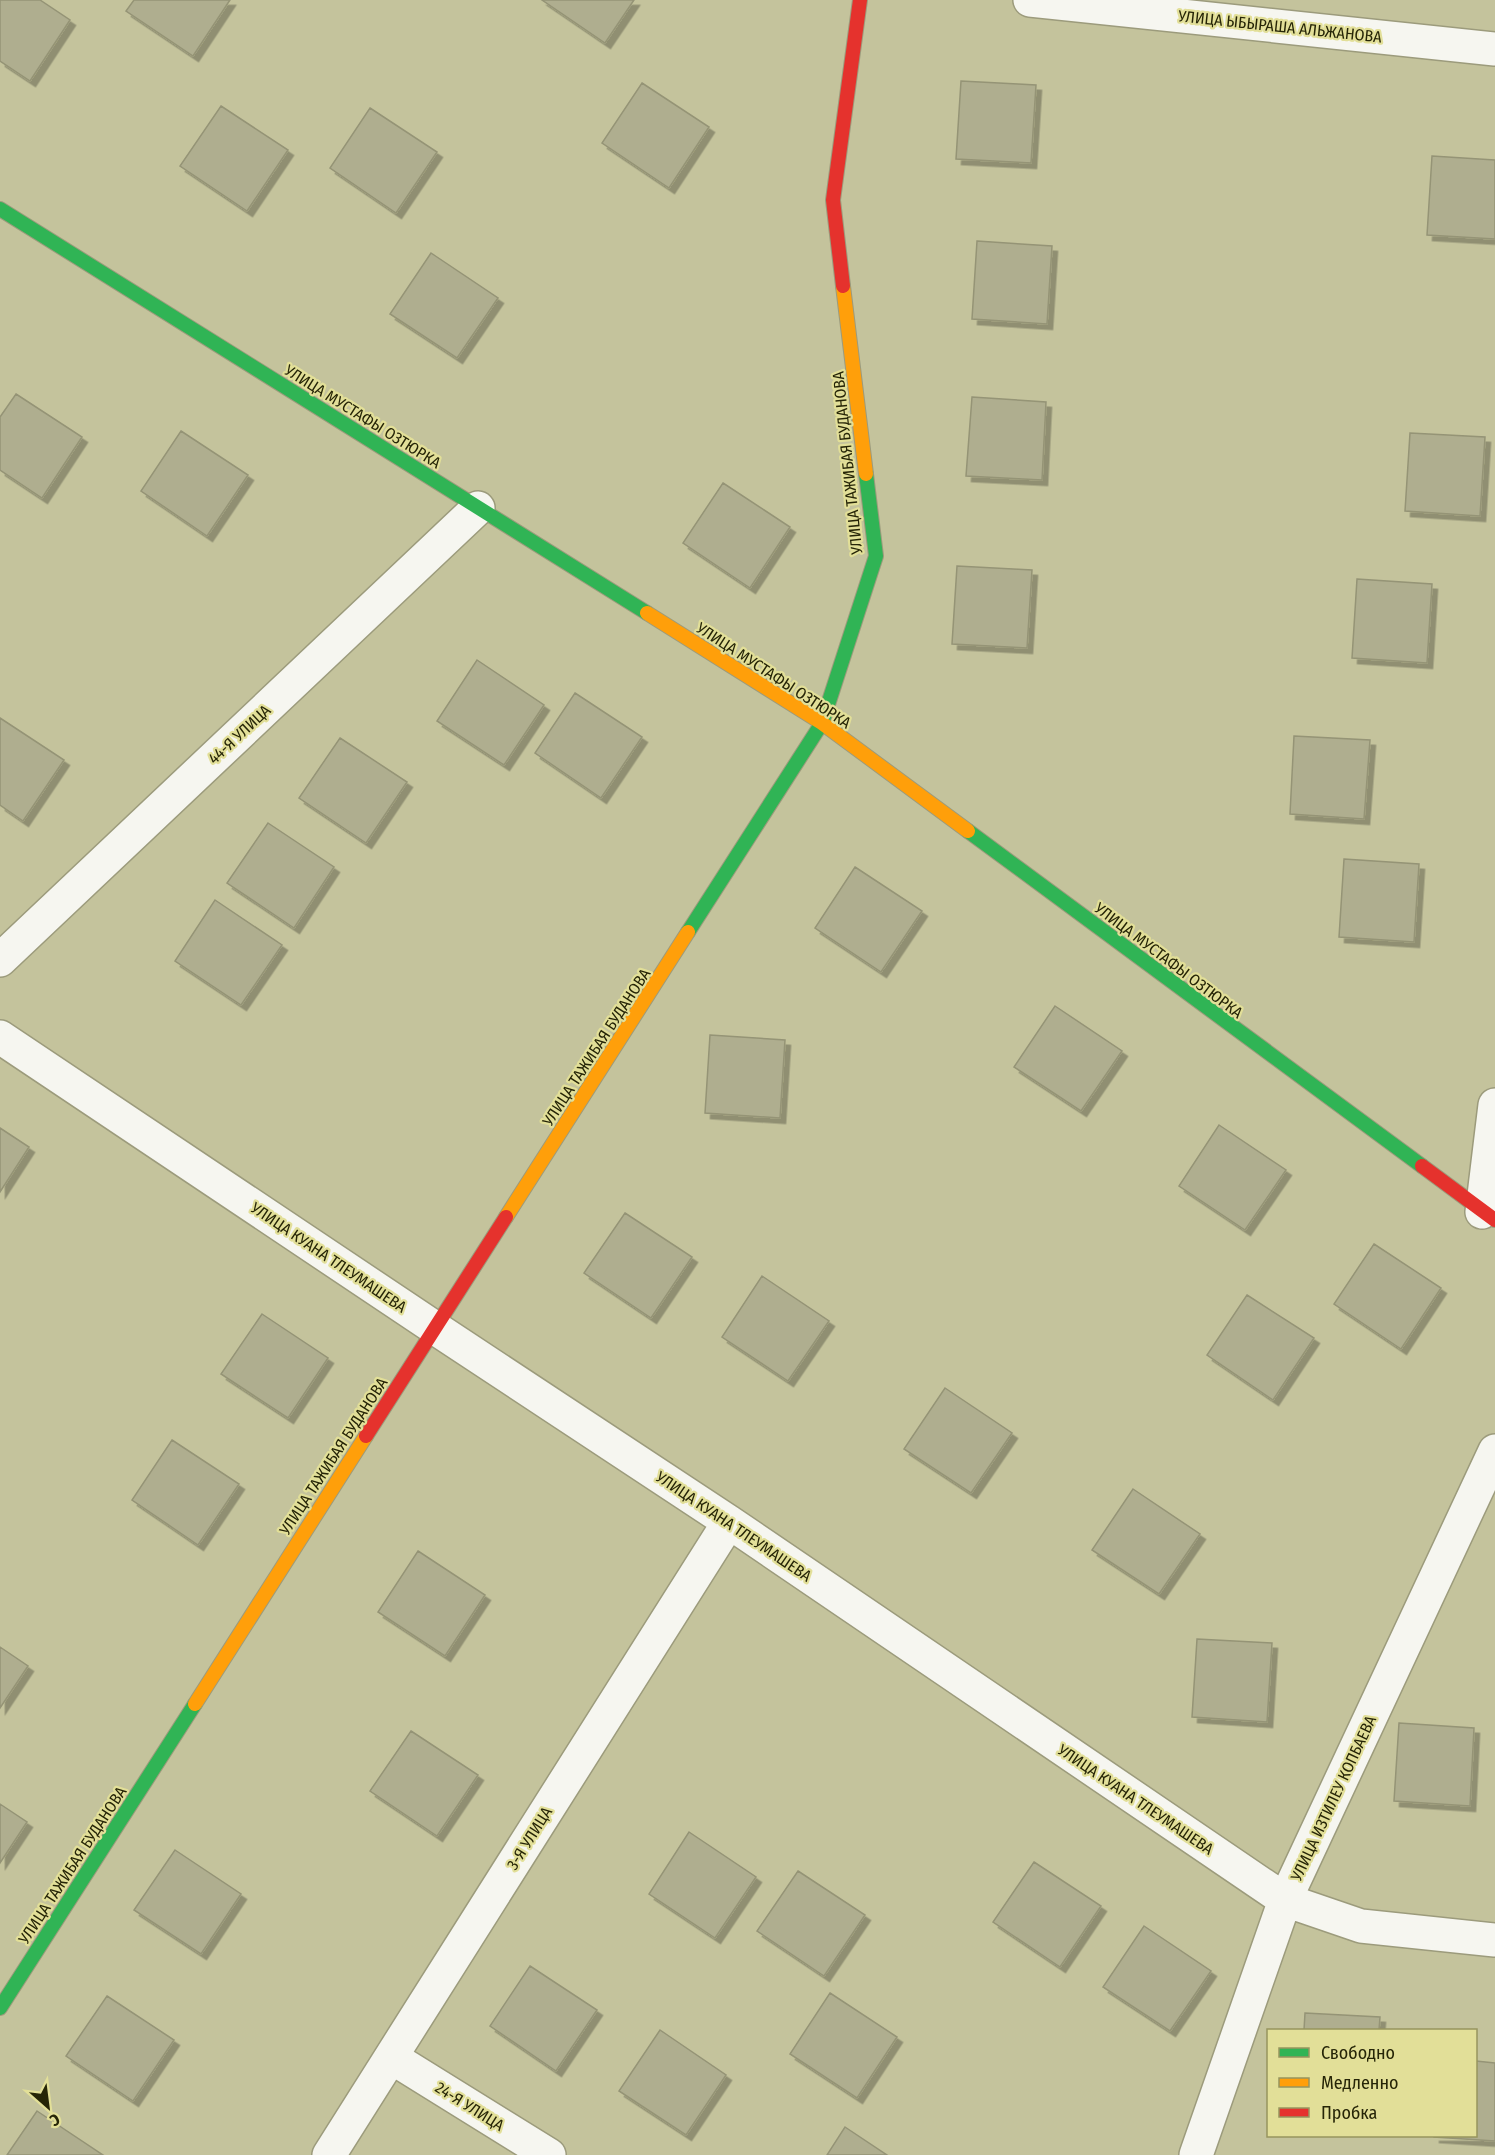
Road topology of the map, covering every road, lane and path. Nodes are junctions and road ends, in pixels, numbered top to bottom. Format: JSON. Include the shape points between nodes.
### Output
{"nodes":[{"id":1,"x":860,"y":0,"type":"edge"},
{"id":2,"x":1030,"y":0,"type":"edge"},
{"id":3,"x":1495,"y":49,"type":"edge"},
{"id":4,"x":0,"y":209,"type":"edge"},
{"id":5,"x":478,"y":508,"type":"junction"},
{"id":6,"x":822,"y":723,"type":"junction"},
{"id":7,"x":0,"y":960,"type":"edge"},
{"id":8,"x":0,"y":1037,"type":"edge"},
{"id":9,"x":1495,"y":1105,"type":"edge"},
{"id":10,"x":1488,"y":1216,"type":"edge"},
{"id":11,"x":435,"y":1328,"type":"junction"},
{"id":12,"x":1495,"y":1451,"type":"edge"},
{"id":13,"x":729,"y":1522,"type":"junction"},
{"id":14,"x":1285,"y":1900,"type":"junction"},
{"id":15,"x":1495,"y":1940,"type":"edge"},
{"id":16,"x":0,"y":2008,"type":"edge"},
{"id":17,"x":391,"y":2057,"type":"junction"},
{"id":18,"x":329,"y":2155,"type":"edge"},
{"id":19,"x":549,"y":2155,"type":"edge"},
{"id":20,"x":1196,"y":2155,"type":"edge"}],
"edges":[{"from":1,"to":6,"type":"street","name":"УЛИЦА ТАЖИБАЯ БУДАНОВА","via":[[833,200],[876,556]]},
{"from":2,"to":3,"type":"street","name":"УЛИЦА ЫБЫРАША АЛЬЖАНОВА"},
{"from":4,"to":5,"type":"street","name":"УЛИЦА МУСТАФЫ ОЗТЮРКА"},
{"from":5,"to":6,"type":"street","name":"УЛИЦА МУСТАФЫ ОЗТЮРКА"},
{"from":5,"to":7,"type":"street","name":"44-Я УЛИЦА"},
{"from":6,"to":10,"type":"street","name":"УЛИЦА МУСТАФЫ ОЗТЮРКА"},
{"from":6,"to":11,"type":"street","name":"УЛИЦА ТАЖИБАЯ БУДАНОВА"},
{"from":8,"to":11,"type":"street","name":"УЛИЦА КУАНА ТЛЕУМАШЕВА"},
{"from":9,"to":10,"type":"street"},
{"from":11,"to":13,"type":"street","name":"УЛИЦА КУАНА ТЛЕУМАШЕВА"},
{"from":11,"to":16,"type":"street","name":"УЛИЦА ТАЖИБАЯ БУДАНОВА"},
{"from":12,"to":14,"type":"street","name":"УЛИЦА ИЗТИЛЕУ КОПБАЕВА"},
{"from":13,"to":14,"type":"street","name":"УЛИЦА КУАНА ТЛЕУМАШЕВА"},
{"from":13,"to":17,"type":"street","name":"3-Я УЛИЦА"},
{"from":14,"to":15,"type":"street","name":"УЛИЦА КУАНА ТЛЕУМАШЕВА","via":[[1361,1926]]},
{"from":14,"to":20,"type":"street","name":"УЛИЦА ИЗТИЛЕУ КОПБАЕВА"},
{"from":17,"to":18,"type":"street","name":"3-Я УЛИЦА"},
{"from":17,"to":19,"type":"street","name":"24-Я УЛИЦА"}]}
